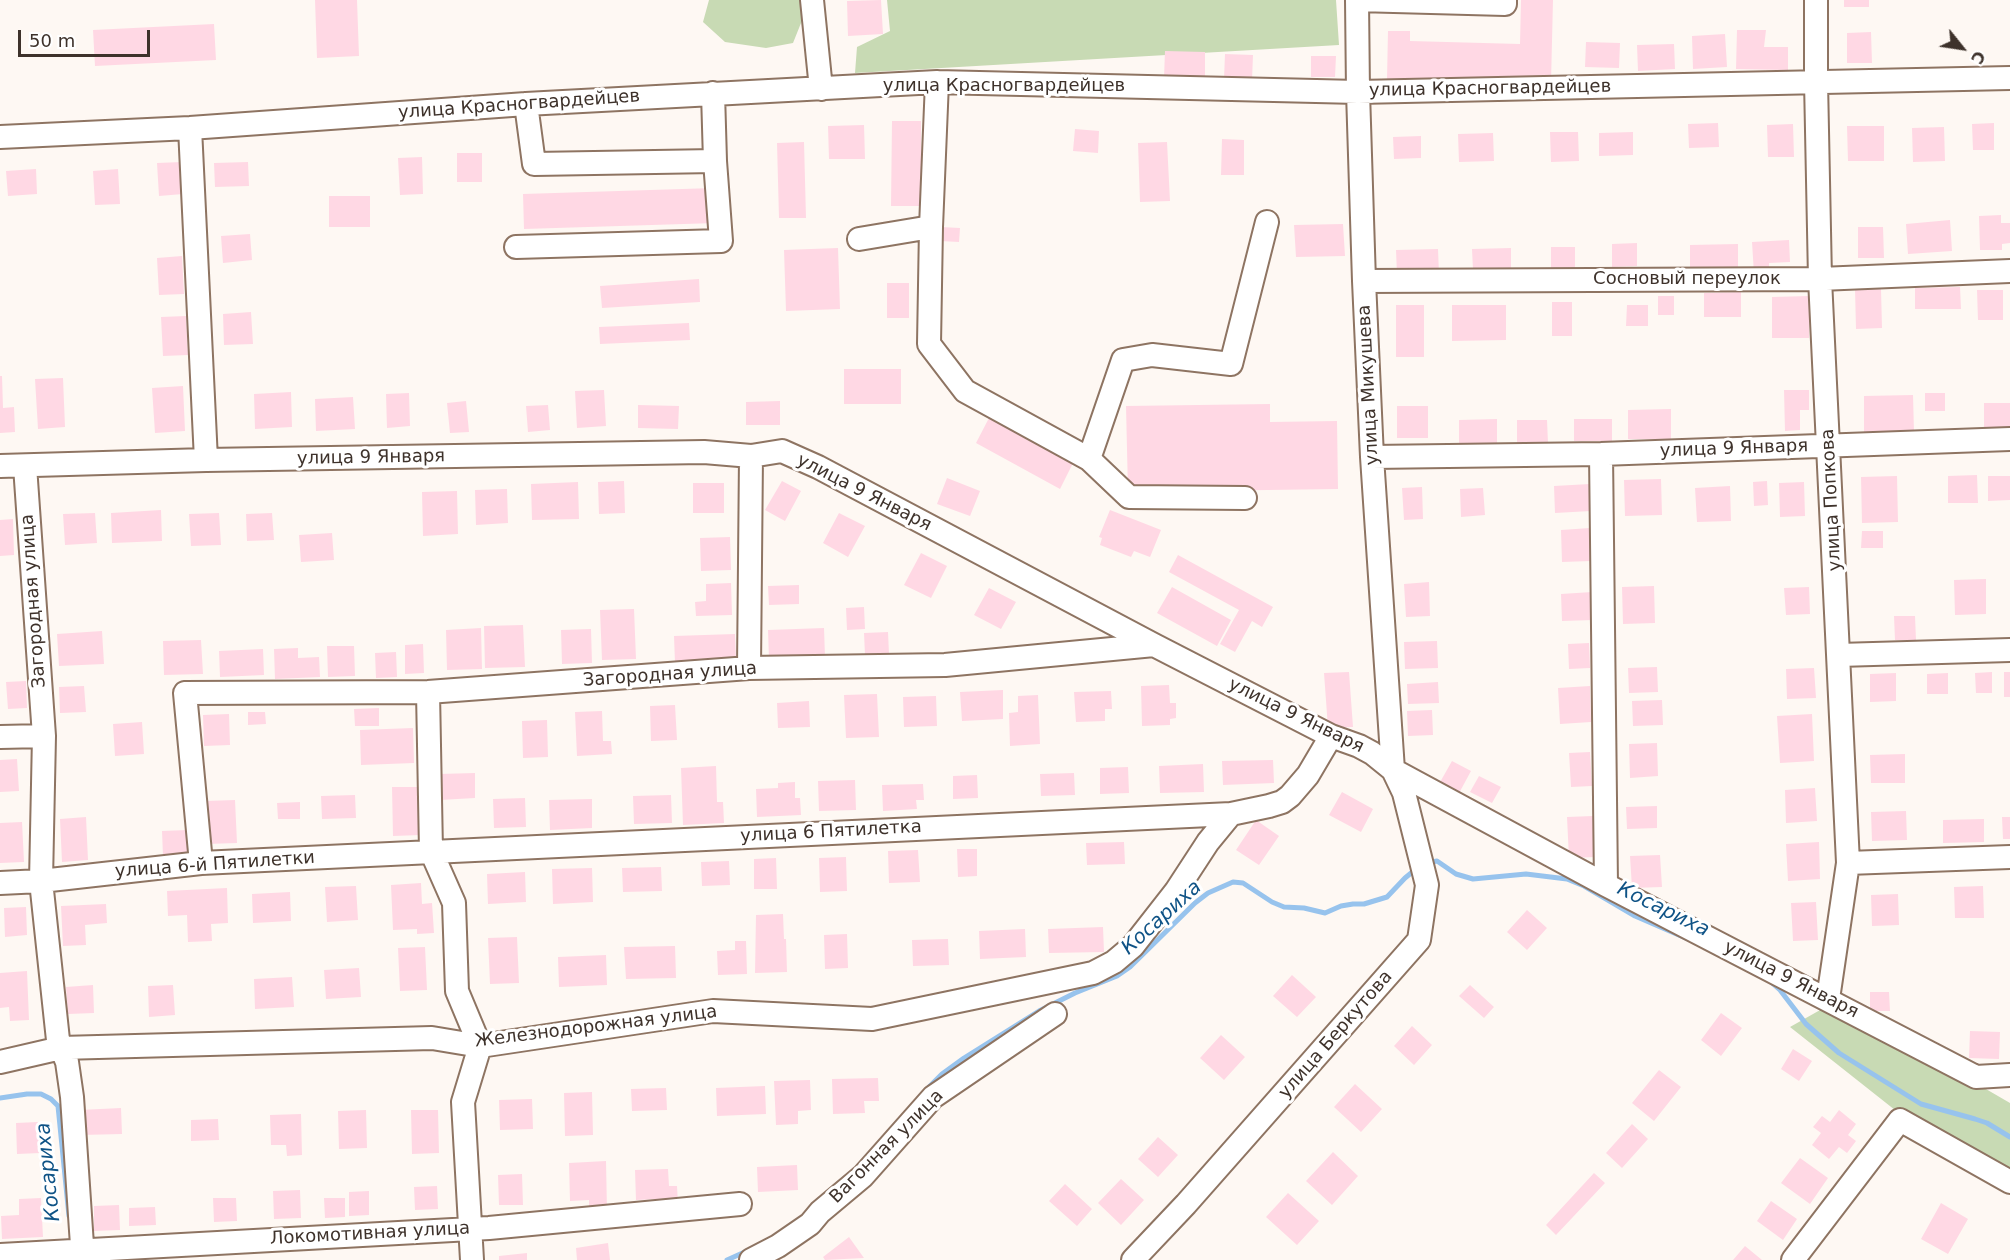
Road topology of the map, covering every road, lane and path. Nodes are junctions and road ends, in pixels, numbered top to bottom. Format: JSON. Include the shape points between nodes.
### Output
{"nodes":[{"id":1,"x":812,"y":0,"type":"edge"},
{"id":2,"x":1357,"y":0,"type":"edge"},
{"id":3,"x":1505,"y":0,"type":"edge"},
{"id":4,"x":1816,"y":0,"type":"edge"},
{"id":5,"x":2010,"y":78,"type":"edge"},
{"id":6,"x":1816,"y":81,"type":"junction"},
{"id":7,"x":937,"y":82,"type":"junction"},
{"id":8,"x":821,"y":89,"type":"junction"},
{"id":9,"x":1358,"y":92,"type":"junction"},
{"id":10,"x":712,"y":93,"type":"junction"},
{"id":11,"x":526,"y":104,"type":"junction"},
{"id":12,"x":190,"y":128,"type":"junction"},
{"id":13,"x":0,"y":136,"type":"edge"},
{"id":14,"x":715,"y":161,"type":"junction"},
{"id":15,"x":1267,"y":222,"type":"dead end"},
{"id":16,"x":931,"y":227,"type":"junction"},
{"id":17,"x":859,"y":239,"type":"dead end"},
{"id":18,"x":516,"y":248,"type":"dead end"},
{"id":19,"x":2010,"y":270,"type":"edge"},
{"id":20,"x":1820,"y":279,"type":"junction"},
{"id":21,"x":1364,"y":281,"type":"junction"},
{"id":22,"x":2010,"y":439,"type":"edge"},
{"id":23,"x":1829,"y":446,"type":"junction"},
{"id":24,"x":1601,"y":454,"type":"junction"},
{"id":25,"x":751,"y":456,"type":"junction"},
{"id":26,"x":1372,"y":457,"type":"junction"},
{"id":27,"x":1089,"y":459,"type":"junction"},
{"id":28,"x":206,"y":460,"type":"junction"},
{"id":29,"x":0,"y":466,"type":"edge"},
{"id":30,"x":25,"y":466,"type":"junction"},
{"id":31,"x":1245,"y":498,"type":"dead end"},
{"id":32,"x":1154,"y":645,"type":"junction"},
{"id":33,"x":2010,"y":650,"type":"edge"},
{"id":34,"x":1839,"y":655,"type":"junction"},
{"id":35,"x":749,"y":668,"type":"junction"},
{"id":36,"x":428,"y":692,"type":"junction"},
{"id":37,"x":44,"y":736,"type":"junction"},
{"id":38,"x":1331,"y":736,"type":"junction"},
{"id":39,"x":0,"y":737,"type":"edge"},
{"id":40,"x":1393,"y":770,"type":"junction"},
{"id":41,"x":1231,"y":814,"type":"junction"},
{"id":42,"x":431,"y":851,"type":"junction"},
{"id":43,"x":2010,"y":857,"type":"edge"},
{"id":44,"x":201,"y":863,"type":"junction"},
{"id":45,"x":1848,"y":863,"type":"junction"},
{"id":46,"x":41,"y":881,"type":"junction"},
{"id":47,"x":0,"y":883,"type":"edge"},
{"id":48,"x":1605,"y":885,"type":"junction"},
{"id":49,"x":1828,"y":999,"type":"junction"},
{"id":50,"x":1055,"y":1014,"type":"dead end"},
{"id":51,"x":480,"y":1046,"type":"junction"},
{"id":52,"x":61,"y":1048,"type":"junction"},
{"id":53,"x":0,"y":1062,"type":"edge"},
{"id":54,"x":2010,"y":1075,"type":"edge"},
{"id":55,"x":2010,"y":1182,"type":"edge"},
{"id":56,"x":740,"y":1204,"type":"dead end"},
{"id":57,"x":469,"y":1229,"type":"junction"},
{"id":58,"x":0,"y":1255,"type":"edge"},
{"id":59,"x":83,"y":1255,"type":"edge"},
{"id":60,"x":472,"y":1260,"type":"edge"},
{"id":61,"x":751,"y":1260,"type":"edge"},
{"id":62,"x":1133,"y":1260,"type":"edge"},
{"id":63,"x":1792,"y":1260,"type":"edge"}],
"edges":[{"from":1,"to":8,"type":"street"},
{"from":2,"to":3,"type":"street","via":[[1505,4]]},
{"from":2,"to":9,"type":"street","name":"улица Микушева"},
{"from":4,"to":6,"type":"street","name":"улица Попкова"},
{"from":5,"to":6,"type":"street","name":"улица Красногвардейцев"},
{"from":6,"to":9,"type":"street","name":"улица Красногвардейцев"},
{"from":6,"to":20,"type":"street","name":"улица Попкова"},
{"from":7,"to":8,"type":"street","name":"улица Красногвардейцев"},
{"from":7,"to":9,"type":"street","name":"улица Красногвардейцев"},
{"from":7,"to":16,"type":"street"},
{"from":8,"to":10,"type":"street","name":"улица Красногвардейцев"},
{"from":9,"to":21,"type":"street","name":"улица Микушева"},
{"from":10,"to":11,"type":"street","name":"улица Красногвардейцев"},
{"from":10,"to":14,"type":"street"},
{"from":11,"to":12,"type":"street","name":"улица Красногвардейцев"},
{"from":11,"to":14,"type":"street","via":[[534,164]]},
{"from":12,"to":13,"type":"street","name":"улица Красногвардейцев"},
{"from":12,"to":28,"type":"street"},
{"from":14,"to":18,"type":"street","via":[[721,242]]},
{"from":15,"to":27,"type":"street","via":[[1231,364],[1152,355],[1124,360]]},
{"from":16,"to":17,"type":"street"},
{"from":16,"to":27,"type":"street","via":[[929,344],[965,391]]},
{"from":19,"to":20,"type":"street","name":"Сосновый переулок"},
{"from":20,"to":21,"type":"street","name":"Сосновый переулок"},
{"from":20,"to":23,"type":"street","name":"улица Попкова"},
{"from":21,"to":26,"type":"street","name":"улица Микушева"},
{"from":22,"to":23,"type":"street","name":"улица 9 Января"},
{"from":23,"to":24,"type":"street","name":"улица 9 Января"},
{"from":23,"to":34,"type":"street","name":"улица Попкова"},
{"from":24,"to":26,"type":"street","name":"улица 9 Января"},
{"from":24,"to":48,"type":"street"},
{"from":25,"to":28,"type":"street","name":"улица 9 Января","via":[[704,452]]},
{"from":25,"to":32,"type":"street","name":"улица 9 Января","via":[[782,452],[818,467]]},
{"from":25,"to":35,"type":"street"},
{"from":26,"to":40,"type":"street","name":"улица Микушева"},
{"from":27,"to":31,"type":"street","via":[[1129,497]]},
{"from":28,"to":30,"type":"street","name":"улица 9 Января"},
{"from":29,"to":30,"type":"street","name":"улица 9 Января"},
{"from":30,"to":37,"type":"street","name":"Загородная улица"},
{"from":32,"to":35,"type":"street","name":"Загородная улица","via":[[945,665]]},
{"from":32,"to":38,"type":"street","name":"улица 9 Января"},
{"from":33,"to":34,"type":"street"},
{"from":34,"to":45,"type":"street","name":"улица Попкова"},
{"from":35,"to":36,"type":"street","name":"Загородная улица"},
{"from":36,"to":42,"type":"street"},
{"from":36,"to":44,"type":"street","name":"Загородная улица","via":[[185,693]]},
{"from":37,"to":39,"type":"street"},
{"from":37,"to":46,"type":"street","name":"Загородная улица"},
{"from":38,"to":40,"type":"street","name":"улица 9 Января","via":[[1372,753]]},
{"from":38,"to":41,"type":"street","via":[[1308,775],[1290,796],[1269,806]]},
{"from":40,"to":48,"type":"street","name":"улица 9 Января"},
{"from":40,"to":62,"type":"street","name":"улица Беркутова","via":[[1404,793],[1427,885],[1419,940]]},
{"from":41,"to":42,"type":"street","name":"улица 6 Пятилетка"},
{"from":41,"to":51,"type":"street","name":"Железнодорожная улица","via":[[1133,946],[1093,973],[872,1019],[713,1011]]},
{"from":42,"to":44,"type":"street","name":"улица 6-й Пятилетки"},
{"from":42,"to":51,"type":"street","via":[[454,903],[457,991]]},
{"from":43,"to":45,"type":"street"},
{"from":44,"to":46,"type":"street","name":"улица 6-й Пятилетки"},
{"from":45,"to":49,"type":"street","name":"улица Попкова"},
{"from":46,"to":47,"type":"street","name":"улица 6-й Пятилетки"},
{"from":46,"to":52,"type":"street","name":"Загородная улица"},
{"from":48,"to":49,"type":"street","name":"улица 9 Января"},
{"from":49,"to":54,"type":"street","name":"улица 9 Января","via":[[1976,1077]]},
{"from":50,"to":61,"type":"street","name":"Вагонная улица","via":[[933,1097],[863,1176],[810,1224]]},
{"from":51,"to":52,"type":"street","name":"Железнодорожная улица","via":[[432,1038]]},
{"from":51,"to":57,"type":"street","via":[[463,1102]]},
{"from":52,"to":53,"type":"street","name":"Железнодорожная улица"},
{"from":52,"to":59,"type":"street","name":"Загородная улица","via":[[72,1097]]},
{"from":55,"to":63,"type":"street","via":[[1900,1119]]},
{"from":56,"to":57,"type":"street","name":"Локомотивная улица"},
{"from":57,"to":59,"type":"street","name":"Локомотивная улица"},
{"from":57,"to":60,"type":"street"},
{"from":58,"to":59,"type":"street","name":"Локомотивная улица"}]}
